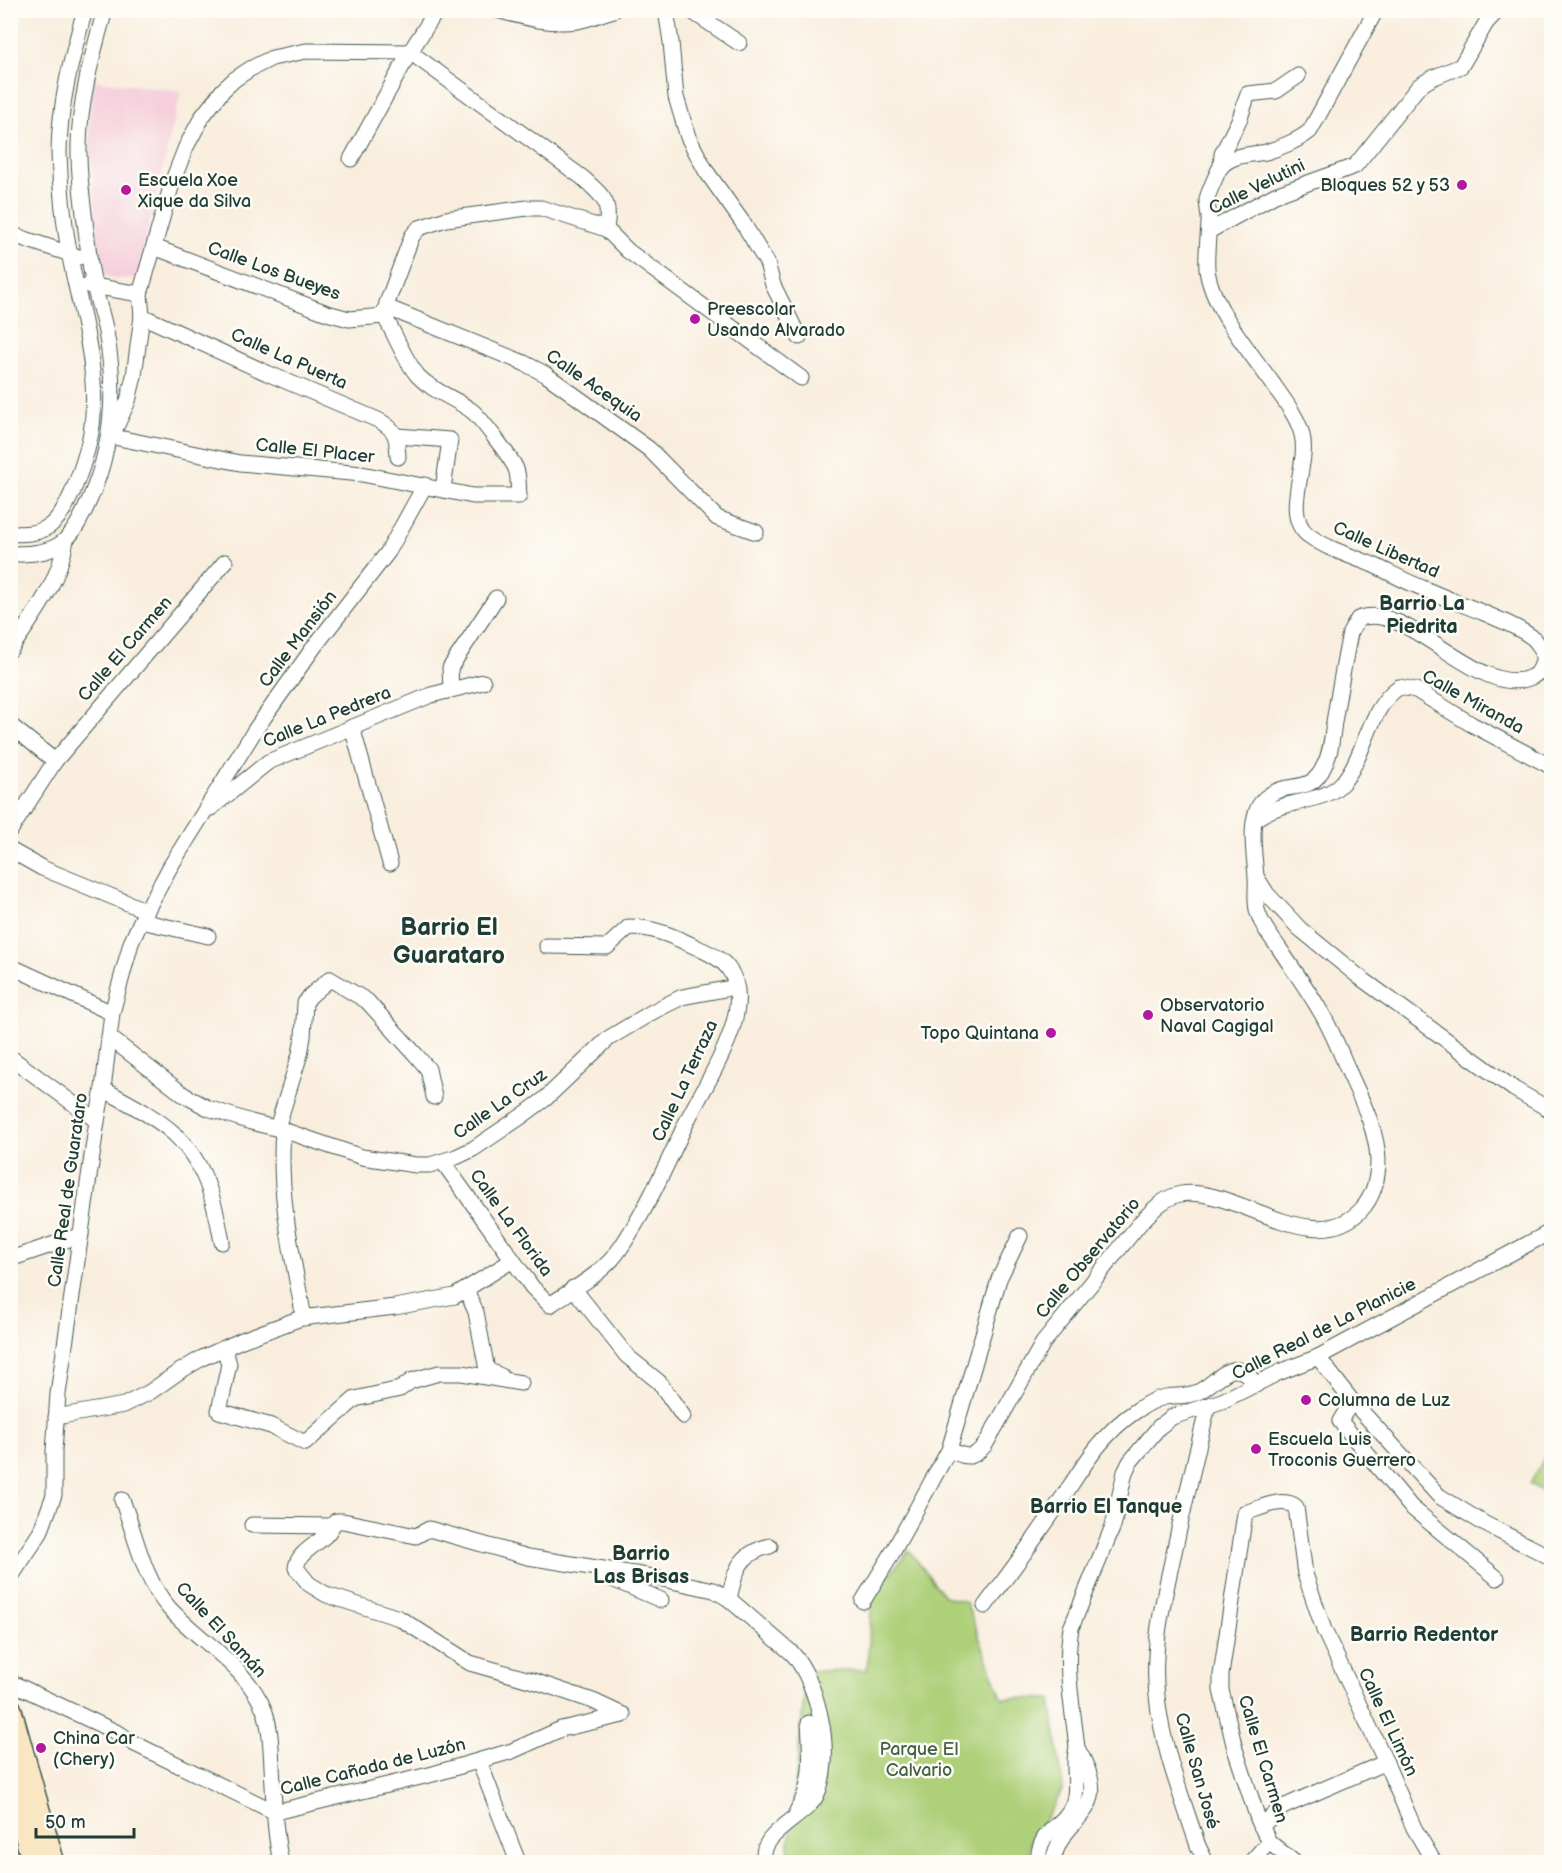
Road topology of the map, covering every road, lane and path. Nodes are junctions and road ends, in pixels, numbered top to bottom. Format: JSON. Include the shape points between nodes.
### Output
{"nodes":[{"id":1,"x":85,"y":10,"type":"edge"},
{"id":2,"x":105,"y":10,"type":"edge"},
{"id":3,"x":437,"y":10,"type":"edge"},
{"id":4,"x":497,"y":10,"type":"edge"},
{"id":5,"x":614,"y":10,"type":"edge"},
{"id":6,"x":666,"y":10,"type":"edge"},
{"id":7,"x":690,"y":10,"type":"edge"},
{"id":8,"x":1376,"y":10,"type":"edge"},
{"id":9,"x":1498,"y":10,"type":"edge"},
{"id":10,"x":739,"y":43,"type":"dead end"},
{"id":11,"x":410,"y":52,"type":"junction"},
{"id":12,"x":1298,"y":76,"type":"dead end"},
{"id":13,"x":351,"y":159,"type":"dead end"},
{"id":14,"x":1221,"y":166,"type":"junction"},
{"id":15,"x":606,"y":229,"type":"junction"},
{"id":16,"x":1209,"y":231,"type":"junction"},
{"id":17,"x":10,"y":234,"type":"edge"},
{"id":18,"x":154,"y":247,"type":"junction"},
{"id":19,"x":70,"y":255,"type":"junction"},
{"id":20,"x":90,"y":260,"type":"junction"},
{"id":21,"x":76,"y":282,"type":"junction"},
{"id":22,"x":94,"y":288,"type":"junction"},
{"id":23,"x":140,"y":294,"type":"junction"},
{"id":24,"x":385,"y":312,"type":"junction"},
{"id":25,"x":142,"y":316,"type":"junction"},
{"id":26,"x":799,"y":337,"type":"dead end"},
{"id":27,"x":801,"y":378,"type":"dead end"},
{"id":28,"x":109,"y":436,"type":"junction"},
{"id":29,"x":397,"y":436,"type":"junction"},
{"id":30,"x":398,"y":457,"type":"dead end"},
{"id":31,"x":425,"y":486,"type":"junction"},
{"id":32,"x":443,"y":489,"type":"junction"},
{"id":33,"x":756,"y":532,"type":"dead end"},
{"id":34,"x":10,"y":533,"type":"edge"},
{"id":35,"x":66,"y":540,"type":"junction"},
{"id":36,"x":11,"y":555,"type":"edge"},
{"id":37,"x":225,"y":561,"type":"dead end"},
{"id":38,"x":496,"y":598,"type":"dead end"},
{"id":39,"x":1547,"y":649,"type":"edge"},
{"id":40,"x":10,"y":650,"type":"edge"},
{"id":41,"x":1537,"y":674,"type":"junction"},
{"id":42,"x":1551,"y":681,"type":"edge"},
{"id":43,"x":483,"y":682,"type":"dead end"},
{"id":44,"x":451,"y":689,"type":"junction"},
{"id":45,"x":10,"y":724,"type":"edge"},
{"id":46,"x":352,"y":727,"type":"junction"},
{"id":47,"x":55,"y":761,"type":"junction"},
{"id":48,"x":1551,"y":767,"type":"edge"},
{"id":49,"x":201,"y":815,"type":"junction"},
{"id":50,"x":1257,"y":818,"type":"junction"},
{"id":51,"x":10,"y":831,"type":"edge"},
{"id":52,"x":10,"y":850,"type":"edge"},
{"id":53,"x":390,"y":863,"type":"dead end"},
{"id":54,"x":1257,"y":878,"type":"junction"},
{"id":55,"x":144,"y":916,"type":"junction"},
{"id":56,"x":208,"y":936,"type":"dead end"},
{"id":57,"x":547,"y":946,"type":"dead end"},
{"id":58,"x":10,"y":966,"type":"edge"},
{"id":59,"x":736,"y":987,"type":"junction"},
{"id":60,"x":112,"y":1013,"type":"junction"},
{"id":61,"x":109,"y":1037,"type":"junction"},
{"id":62,"x":10,"y":1057,"type":"edge"},
{"id":63,"x":103,"y":1089,"type":"junction"},
{"id":64,"x":434,"y":1097,"type":"dead end"},
{"id":65,"x":1551,"y":1111,"type":"edge"},
{"id":66,"x":97,"y":1121,"type":"junction"},
{"id":67,"x":280,"y":1129,"type":"junction"},
{"id":68,"x":443,"y":1162,"type":"junction"},
{"id":69,"x":1551,"y":1231,"type":"edge"},
{"id":70,"x":81,"y":1235,"type":"junction"},
{"id":71,"x":1020,"y":1236,"type":"dead end"},
{"id":72,"x":222,"y":1242,"type":"dead end"},
{"id":73,"x":10,"y":1259,"type":"edge"},
{"id":74,"x":513,"y":1260,"type":"junction"},
{"id":75,"x":573,"y":1288,"type":"junction"},
{"id":76,"x":466,"y":1290,"type":"junction"},
{"id":77,"x":550,"y":1305,"type":"joint"},
{"id":78,"x":304,"y":1317,"type":"junction"},
{"id":79,"x":224,"y":1348,"type":"junction"},
{"id":80,"x":1318,"y":1357,"type":"junction"},
{"id":81,"x":1256,"y":1385,"type":"junction"},
{"id":82,"x":1352,"y":1401,"type":"junction"},
{"id":83,"x":1208,"y":1406,"type":"junction"},
{"id":84,"x":683,"y":1416,"type":"dead end"},
{"id":85,"x":56,"y":1417,"type":"junction"},
{"id":86,"x":949,"y":1450,"type":"junction"},
{"id":87,"x":122,"y":1500,"type":"dead end"},
{"id":88,"x":1245,"y":1513,"type":"joint"},
{"id":89,"x":252,"y":1524,"type":"dead end"},
{"id":90,"x":332,"y":1526,"type":"junction"},
{"id":91,"x":770,"y":1546,"type":"dead end"},
{"id":92,"x":1551,"y":1558,"type":"edge"},
{"id":93,"x":587,"y":1567,"type":"junction"},
{"id":94,"x":10,"y":1578,"type":"edge"},
{"id":95,"x":1497,"y":1578,"type":"dead end"},
{"id":96,"x":729,"y":1599,"type":"junction"},
{"id":97,"x":661,"y":1600,"type":"dead end"},
{"id":98,"x":863,"y":1601,"type":"dead end"},
{"id":99,"x":985,"y":1606,"type":"dead end"},
{"id":100,"x":10,"y":1682,"type":"edge"},
{"id":101,"x":10,"y":1709,"type":"edge"},
{"id":102,"x":809,"y":1723,"type":"dead end"},
{"id":103,"x":1077,"y":1748,"type":"junction"},
{"id":104,"x":479,"y":1761,"type":"junction"},
{"id":105,"x":1386,"y":1762,"type":"junction"},
{"id":106,"x":10,"y":1775,"type":"edge"},
{"id":107,"x":275,"y":1812,"type":"junction"},
{"id":108,"x":791,"y":1820,"type":"junction"},
{"id":109,"x":1261,"y":1826,"type":"junction"},
{"id":110,"x":1269,"y":1842,"type":"junction"},
{"id":111,"x":33,"y":1863,"type":"edge"},
{"id":112,"x":53,"y":1863,"type":"edge"},
{"id":113,"x":281,"y":1863,"type":"edge"},
{"id":114,"x":518,"y":1863,"type":"edge"},
{"id":115,"x":765,"y":1863,"type":"edge"},
{"id":116,"x":1038,"y":1863,"type":"edge"},
{"id":117,"x":1053,"y":1863,"type":"edge"},
{"id":118,"x":1206,"y":1863,"type":"edge"},
{"id":119,"x":1251,"y":1863,"type":"edge"},
{"id":120,"x":1294,"y":1863,"type":"edge"},
{"id":121,"x":1434,"y":1863,"type":"edge"}],
"edges":[{"from":1,"to":19,"type":"street","via":[[61,123],[61,186]]},
{"from":2,"to":20,"type":"street","via":[[84,98],[80,134],[80,185]]},
{"from":3,"to":11,"type":"street"},
{"from":4,"to":5,"type":"street","via":[[535,20],[578,21]]},
{"from":6,"to":26,"type":"street","via":[[676,97],[688,137],[767,263],[773,285]]},
{"from":7,"to":10,"type":"street"},
{"from":8,"to":14,"type":"street","via":[[1310,130],[1302,138],[1267,152],[1241,155]]},
{"from":9,"to":16,"type":"street","name":"Calle Velutini","via":[[1461,66],[1419,86],[1355,166],[1275,195]]},
{"from":11,"to":13,"type":"street"},
{"from":11,"to":15,"type":"street","via":[[582,178],[606,203]]},
{"from":11,"to":18,"type":"street","via":[[296,52],[273,58],[235,79],[194,129],[173,180]]},
{"from":12,"to":14,"type":"street","name":"Calle Libertad","via":[[1276,91],[1248,94],[1222,154]]},
{"from":14,"to":16,"type":"street","name":"Calle Libertad","via":[[1207,198]]},
{"from":15,"to":24,"type":"street","via":[[541,208],[446,219],[419,228],[406,248]]},
{"from":15,"to":27,"type":"street","via":[[628,251]]},
{"from":16,"to":39,"type":"street","name":"Calle Libertad","via":[[1207,270],[1218,302],[1279,392],[1302,435],[1297,513],[1302,529],[1329,548],[1458,602],[1522,632]]},
{"from":17,"to":19,"type":"street"},
{"from":18,"to":23,"type":"street"},
{"from":18,"to":24,"type":"street","name":"Calle Los Bueyes","via":[[327,313],[349,318]]},
{"from":19,"to":20,"type":"street"},
{"from":19,"to":21,"type":"street"},
{"from":20,"to":22,"type":"street"},
{"from":21,"to":22,"type":"street"},
{"from":21,"to":34,"type":"street","via":[[94,390],[84,460],[65,507],[52,526],[37,533]]},
{"from":22,"to":23,"type":"street"},
{"from":22,"to":28,"type":"street","via":[[106,334],[113,389]]},
{"from":23,"to":25,"type":"street"},
{"from":24,"to":32,"type":"street","name":"Calle El Placer","via":[[419,376],[484,423],[515,466],[519,496],[473,496]]},
{"from":24,"to":33,"type":"street","name":"Calle Acequia","via":[[499,352],[545,374],[649,449],[717,518]]},
{"from":25,"to":28,"type":"street","via":[[135,376],[128,401]]},
{"from":25,"to":29,"type":"street","name":"Calle La Puerta","via":[[378,420]]},
{"from":28,"to":31,"type":"street","name":"Calle El Placer","via":[[240,463],[362,474]]},
{"from":28,"to":35,"type":"street","via":[[91,497]]},
{"from":29,"to":30,"type":"street"},
{"from":29,"to":32,"type":"street","via":[[450,440]]},
{"from":31,"to":32,"type":"street","name":"Calle El Placer"},
{"from":31,"to":49,"type":"street","name":"Calle Mansión","via":[[388,552],[282,690]]},
{"from":35,"to":36,"type":"street","via":[[51,550]]},
{"from":35,"to":40,"type":"street","via":[[57,577]]},
{"from":37,"to":47,"type":"street","name":"Calle El Carmen"},
{"from":38,"to":44,"type":"street","via":[[450,668]]},
{"from":39,"to":41,"type":"street","name":"Calle Libertad"},
{"from":41,"to":42,"type":"street"},
{"from":41,"to":50,"type":"street","via":[[1524,680],[1501,680],[1399,624],[1373,615],[1358,619],[1350,633],[1324,768],[1311,784],[1269,795]]},
{"from":43,"to":44,"type":"street","name":"Calle La Pedrera"},
{"from":44,"to":46,"type":"street","name":"Calle La Pedrera"},
{"from":45,"to":47,"type":"street"},
{"from":46,"to":49,"type":"street","name":"Calle La Pedrera","via":[[268,762]]},
{"from":46,"to":53,"type":"street"},
{"from":47,"to":51,"type":"street","name":"Calle El Carmen"},
{"from":48,"to":50,"type":"street","name":"Calle Miranda","via":[[1416,690],[1399,687],[1387,698],[1335,790],[1282,805]]},
{"from":49,"to":55,"type":"street","name":"Calle Real de Guarataro"},
{"from":50,"to":54,"type":"street","via":[[1252,847]]},
{"from":52,"to":55,"type":"street"},
{"from":54,"to":65,"type":"street","via":[[1300,929],[1358,976],[1514,1089]]},
{"from":54,"to":86,"type":"street","name":"Calle Observatorio","via":[[1256,905],[1262,923],[1327,1022],[1364,1108],[1378,1157],[1374,1189],[1368,1201],[1349,1219],[1313,1228],[1207,1195],[1192,1193],[1168,1199],[1141,1222],[1043,1343],[985,1445],[973,1457]]},
{"from":55,"to":56,"type":"street"},
{"from":55,"to":60,"type":"street","name":"Calle Real de Guarataro","via":[[131,943]]},
{"from":57,"to":59,"type":"street","via":[[607,947],[624,929],[648,928],[715,957],[730,970]]},
{"from":58,"to":60,"type":"street"},
{"from":59,"to":68,"type":"street","name":"Calle La Cruz","via":[[682,997],[637,1021],[609,1038],[522,1116],[473,1149]]},
{"from":59,"to":75,"type":"street","name":"Calle La Terraza","via":[[737,1008],[729,1037],[659,1184],[614,1258]]},
{"from":60,"to":61,"type":"street","name":"Calle Real de Guarataro"},
{"from":61,"to":63,"type":"street","name":"Calle Real de Guarataro"},
{"from":61,"to":67,"type":"street","name":"Calle La Cruz","via":[[198,1104]]},
{"from":62,"to":66,"type":"street"},
{"from":63,"to":66,"type":"street","name":"Calle Real de Guarataro"},
{"from":63,"to":72,"type":"street","via":[[153,1118],[184,1143],[213,1197]]},
{"from":64,"to":67,"type":"street","via":[[428,1068],[367,1001],[330,980],[305,1003],[300,1054]]},
{"from":66,"to":70,"type":"street","name":"Calle Real de Guarataro"},
{"from":67,"to":68,"type":"street","name":"Calle La Cruz","via":[[379,1161],[416,1165]]},
{"from":67,"to":78,"type":"street","via":[[286,1224]]},
{"from":68,"to":74,"type":"street","name":"Calle La Florida"},
{"from":69,"to":80,"type":"street","name":"Calle Real de La Planicie"},
{"from":70,"to":73,"type":"street"},
{"from":70,"to":85,"type":"street","name":"Calle Real de Guarataro"},
{"from":71,"to":86,"type":"street","via":[[999,1279]]},
{"from":74,"to":76,"type":"street"},
{"from":74,"to":77,"type":"street","name":"Calle La Florida"},
{"from":75,"to":77,"type":"street","name":"Calle La Terraza"},
{"from":75,"to":84,"type":"street","via":[[627,1356],[659,1382]]},
{"from":76,"to":78,"type":"street","via":[[417,1303]]},
{"from":76,"to":79,"type":"street","via":[[476,1312],[487,1371],[517,1382],[450,1372],[421,1378],[400,1389],[355,1400],[305,1443],[271,1426],[219,1411],[229,1364]]},
{"from":78,"to":79,"type":"street"},
{"from":79,"to":85,"type":"street","via":[[124,1405]]},
{"from":80,"to":81,"type":"street","name":"Calle Real de La Planicie"},
{"from":80,"to":82,"type":"street"},
{"from":81,"to":83,"type":"street","name":"Calle Real de La Planicie"},
{"from":81,"to":99,"type":"street","via":[[1246,1373],[1233,1370],[1193,1394],[1154,1400],[1124,1419],[1090,1456]]},
{"from":82,"to":92,"type":"street","via":[[1439,1496]]},
{"from":82,"to":95,"type":"street","via":[[1340,1421],[1369,1457],[1411,1507]]},
{"from":83,"to":103,"type":"street","name":"Calle Real de La Planicie","via":[[1165,1422],[1125,1472],[1113,1526],[1071,1628],[1067,1669]]},
{"from":83,"to":118,"type":"street","name":"Calle San José","via":[[1160,1616],[1156,1667],[1162,1735]]},
{"from":85,"to":94,"type":"street","name":"Calle Real de Guarataro","via":[[54,1494],[40,1533]]},
{"from":86,"to":98,"type":"street"},
{"from":87,"to":107,"type":"street","name":"Calle El Samán","via":[[160,1596],[243,1678],[264,1711],[271,1746]]},
{"from":88,"to":105,"type":"street","name":"Calle El Limón","via":[[1280,1503],[1296,1507],[1305,1574],[1314,1604]]},
{"from":88,"to":109,"type":"street","name":"Calle El Carmen","via":[[1221,1681],[1236,1749]]},
{"from":89,"to":90,"type":"street"},
{"from":90,"to":93,"type":"street","via":[[336,1521],[344,1521],[416,1536],[429,1529],[510,1553]]},
{"from":90,"to":104,"type":"street","name":"Calle Cañada de Luzón","via":[[326,1537],[297,1562],[296,1568],[309,1584],[327,1595],[399,1618],[470,1663],[593,1701],[623,1715],[561,1729]]},
{"from":91,"to":96,"type":"street","via":[[742,1561]]},
{"from":93,"to":96,"type":"street","via":[[698,1586]]},
{"from":93,"to":97,"type":"street"},
{"from":96,"to":108,"type":"street","via":[[801,1663],[820,1715],[821,1781],[810,1806]]},
{"from":100,"to":107,"type":"street","name":"Calle Cañada de Luzón"},
{"from":101,"to":112,"type":"main road"},
{"from":102,"to":108,"type":"street","via":[[811,1771],[808,1787]]},
{"from":103,"to":116,"type":"street","name":"Calle Real de La Planicie","via":[[1073,1760],[1074,1800],[1070,1810],[1044,1837]]},
{"from":103,"to":117,"type":"street","name":"Calle Real de La Planicie","via":[[1089,1775],[1090,1801],[1058,1841]]},
{"from":104,"to":107,"type":"street","name":"Calle Cañada de Luzón"},
{"from":104,"to":114,"type":"street"},
{"from":105,"to":109,"type":"street","via":[[1283,1807]]},
{"from":105,"to":121,"type":"street","name":"Calle El Limón","via":[[1414,1828]]},
{"from":106,"to":111,"type":"main road"},
{"from":107,"to":113,"type":"street","name":"Calle El Samán"},
{"from":108,"to":115,"type":"street","via":[[770,1839],[765,1848]]},
{"from":109,"to":110,"type":"street","name":"Calle El Carmen"},
{"from":110,"to":119,"type":"street"},
{"from":110,"to":120,"type":"street","name":"Calle El Carmen"}]}
